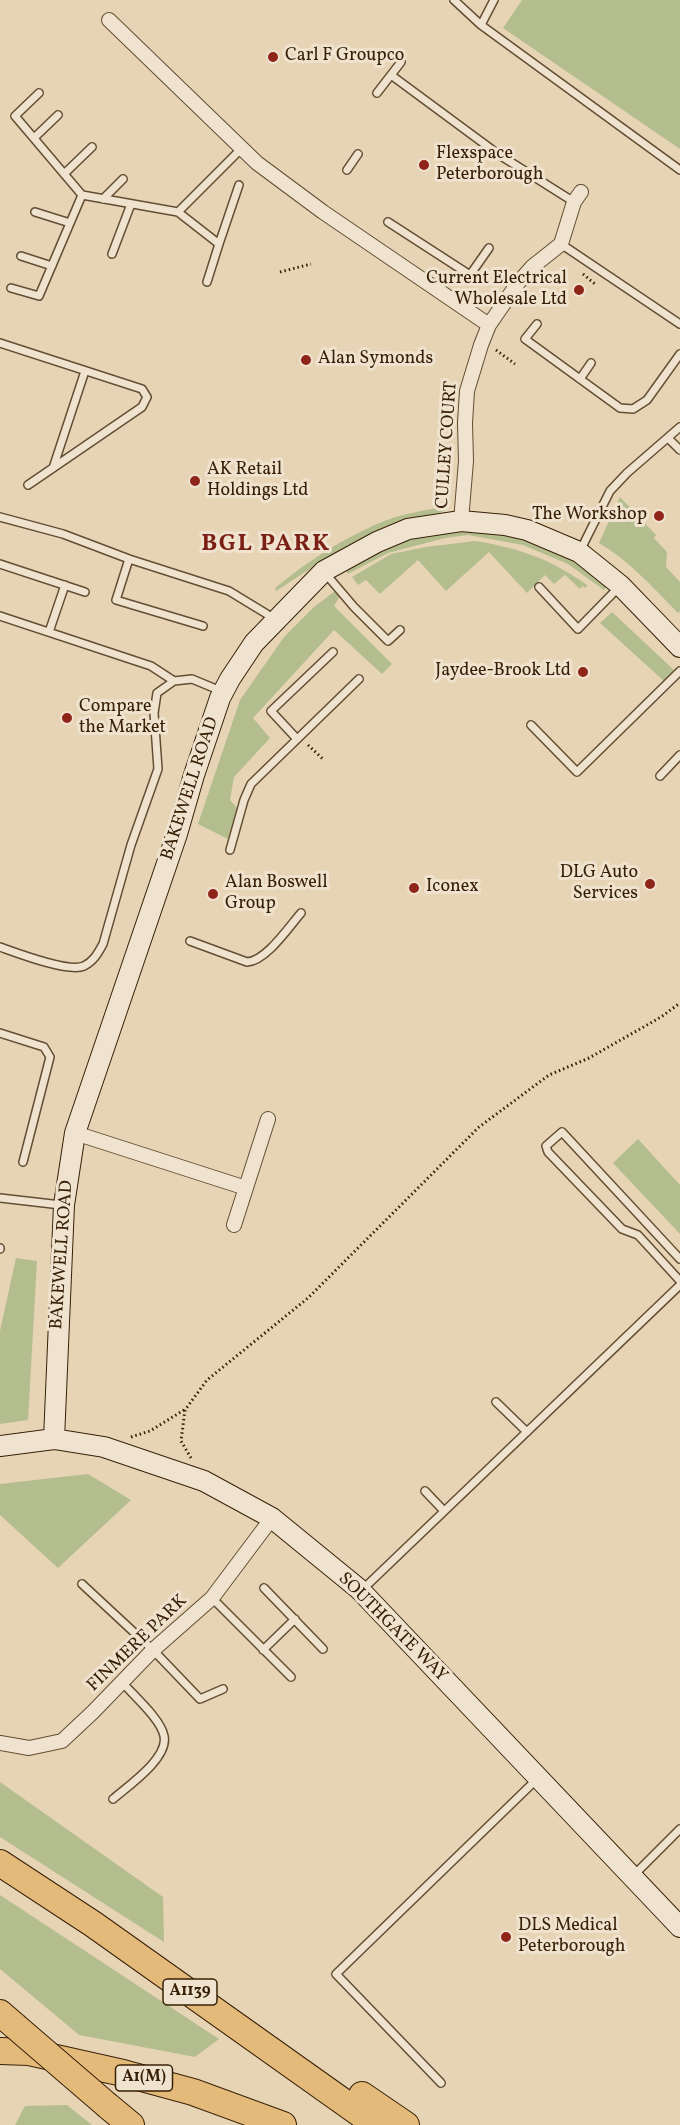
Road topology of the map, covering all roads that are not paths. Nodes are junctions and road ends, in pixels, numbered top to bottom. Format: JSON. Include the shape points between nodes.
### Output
{"nodes":[{"id":1,"x":454,"y":0,"type":"edge"},
{"id":2,"x":494,"y":0,"type":"edge"},
{"id":3,"x":109,"y":20,"type":"dead end"},
{"id":4,"x":481,"y":25,"type":"junction"},
{"id":5,"x":401,"y":62,"type":"dead end"},
{"id":6,"x":391,"y":75,"type":"junction"},
{"id":7,"x":39,"y":93,"type":"dead end"},
{"id":8,"x":377,"y":93,"type":"dead end"},
{"id":9,"x":58,"y":115,"type":"dead end"},
{"id":10,"x":34,"y":138,"type":"junction"},
{"id":11,"x":92,"y":147,"type":"dead end"},
{"id":12,"x":241,"y":149,"type":"junction"},
{"id":13,"x":358,"y":154,"type":"dead end"},
{"id":14,"x":347,"y":170,"type":"dead end"},
{"id":15,"x":680,"y":170,"type":"edge"},
{"id":16,"x":64,"y":174,"type":"junction"},
{"id":17,"x":123,"y":179,"type":"dead end"},
{"id":18,"x":239,"y":185,"type":"dead end"},
{"id":19,"x":82,"y":195,"type":"junction"},
{"id":20,"x":577,"y":197,"type":"joint"},
{"id":21,"x":103,"y":199,"type":"junction"},
{"id":22,"x":131,"y":204,"type":"junction"},
{"id":23,"x":35,"y":212,"type":"dead end"},
{"id":24,"x":178,"y":212,"type":"junction"},
{"id":25,"x":388,"y":222,"type":"dead end"},
{"id":26,"x":70,"y":223,"type":"junction"},
{"id":27,"x":219,"y":244,"type":"junction"},
{"id":28,"x":561,"y":244,"type":"junction"},
{"id":29,"x":489,"y":248,"type":"dead end"},
{"id":30,"x":112,"y":254,"type":"dead end"},
{"id":31,"x":21,"y":256,"type":"dead end"},
{"id":32,"x":52,"y":266,"type":"junction"},
{"id":33,"x":470,"y":275,"type":"junction"},
{"id":34,"x":483,"y":278,"type":"dead end"},
{"id":35,"x":207,"y":282,"type":"dead end"},
{"id":36,"x":12,"y":288,"type":"dead end"},
{"id":37,"x":537,"y":324,"type":"dead end"},
{"id":38,"x":680,"y":324,"type":"edge"},
{"id":39,"x":489,"y":325,"type":"junction"},
{"id":40,"x":0,"y":343,"type":"edge"},
{"id":41,"x":680,"y":354,"type":"edge"},
{"id":42,"x":591,"y":363,"type":"dead end"},
{"id":43,"x":85,"y":371,"type":"junction"},
{"id":44,"x":580,"y":378,"type":"junction"},
{"id":45,"x":680,"y":427,"type":"edge"},
{"id":46,"x":668,"y":438,"type":"junction"},
{"id":47,"x":680,"y":450,"type":"edge"},
{"id":48,"x":53,"y":468,"type":"junction"},
{"id":49,"x":28,"y":485,"type":"dead end"},
{"id":50,"x":0,"y":517,"type":"edge"},
{"id":51,"x":460,"y":520,"type":"junction"},
{"id":52,"x":579,"y":552,"type":"junction"},
{"id":53,"x":129,"y":559,"type":"junction"},
{"id":54,"x":0,"y":564,"type":"edge"},
{"id":55,"x":324,"y":571,"type":"junction"},
{"id":56,"x":65,"y":585,"type":"junction"},
{"id":57,"x":621,"y":585,"type":"junction"},
{"id":58,"x":539,"y":587,"type":"dead end"},
{"id":59,"x":85,"y":592,"type":"dead end"},
{"id":60,"x":0,"y":616,"type":"edge"},
{"id":61,"x":277,"y":620,"type":"junction"},
{"id":62,"x":203,"y":626,"type":"dead end"},
{"id":63,"x":400,"y":630,"type":"dead end"},
{"id":64,"x":49,"y":632,"type":"junction"},
{"id":65,"x":677,"y":637,"type":"edge"},
{"id":66,"x":333,"y":652,"type":"dead end"},
{"id":67,"x":680,"y":672,"type":"edge"},
{"id":68,"x":359,"y":679,"type":"dead end"},
{"id":69,"x":174,"y":681,"type":"junction"},
{"id":70,"x":224,"y":692,"type":"junction"},
{"id":71,"x":531,"y":725,"type":"dead end"},
{"id":72,"x":299,"y":738,"type":"junction"},
{"id":73,"x":680,"y":755,"type":"edge"},
{"id":74,"x":660,"y":776,"type":"dead end"},
{"id":75,"x":230,"y":850,"type":"dead end"},
{"id":76,"x":301,"y":913,"type":"dead end"},
{"id":77,"x":190,"y":941,"type":"dead end"},
{"id":78,"x":0,"y":947,"type":"edge"},
{"id":79,"x":0,"y":1033,"type":"edge"},
{"id":80,"x":268,"y":1119,"type":"dead end"},
{"id":81,"x":75,"y":1133,"type":"junction"},
{"id":82,"x":23,"y":1162,"type":"dead end"},
{"id":83,"x":246,"y":1188,"type":"junction"},
{"id":84,"x":0,"y":1198,"type":"edge"},
{"id":85,"x":64,"y":1205,"type":"junction"},
{"id":86,"x":234,"y":1226,"type":"dead end"},
{"id":87,"x":680,"y":1258,"type":"edge"},
{"id":88,"x":680,"y":1283,"type":"edge"},
{"id":89,"x":496,"y":1402,"type":"dead end"},
{"id":90,"x":527,"y":1432,"type":"junction"},
{"id":91,"x":54,"y":1439,"type":"junction"},
{"id":92,"x":0,"y":1446,"type":"edge"},
{"id":93,"x":425,"y":1491,"type":"dead end"},
{"id":94,"x":444,"y":1511,"type":"junction"},
{"id":95,"x":272,"y":1518,"type":"junction"},
{"id":96,"x":82,"y":1584,"type":"dead end"},
{"id":97,"x":264,"y":1588,"type":"dead end"},
{"id":98,"x":361,"y":1592,"type":"junction"},
{"id":99,"x":212,"y":1598,"type":"junction"},
{"id":100,"x":295,"y":1619,"type":"junction"},
{"id":101,"x":323,"y":1649,"type":"dead end"},
{"id":102,"x":153,"y":1650,"type":"junction"},
{"id":103,"x":263,"y":1650,"type":"junction"},
{"id":104,"x":291,"y":1677,"type":"dead end"},
{"id":105,"x":121,"y":1682,"type":"junction"},
{"id":106,"x":223,"y":1689,"type":"dead end"},
{"id":107,"x":0,"y":1743,"type":"edge"},
{"id":108,"x":538,"y":1778,"type":"junction"},
{"id":109,"x":113,"y":1799,"type":"dead end"},
{"id":110,"x":680,"y":1829,"type":"edge"},
{"id":111,"x":0,"y":1863,"type":"edge"},
{"id":112,"x":632,"y":1876,"type":"junction"},
{"id":113,"x":93,"y":1924,"type":"junction"},
{"id":114,"x":680,"y":1927,"type":"edge"},
{"id":115,"x":8,"y":2020,"type":"edge"},
{"id":116,"x":0,"y":2051,"type":"edge"},
{"id":117,"x":441,"y":2083,"type":"dead end"},
{"id":118,"x":130,"y":2125,"type":"edge"},
{"id":119,"x":283,"y":2125,"type":"edge"},
{"id":120,"x":376,"y":2125,"type":"edge"},
{"id":121,"x":406,"y":2125,"type":"edge"}],
"edges":[{"from":1,"to":4,"type":"lane"},
{"from":2,"to":4,"type":"lane"},
{"from":3,"to":12,"type":"street"},
{"from":4,"to":15,"type":"lane"},
{"from":5,"to":6,"type":"lane"},
{"from":6,"to":8,"type":"lane"},
{"from":6,"to":20,"type":"lane","via":[[498,154]]},
{"from":7,"to":10,"type":"lane","via":[[15,116]]},
{"from":9,"to":10,"type":"lane"},
{"from":10,"to":16,"type":"lane"},
{"from":11,"to":16,"type":"lane"},
{"from":12,"to":24,"type":"lane"},
{"from":12,"to":39,"type":"street","via":[[323,212]]},
{"from":13,"to":14,"type":"lane"},
{"from":16,"to":19,"type":"lane"},
{"from":17,"to":21,"type":"lane"},
{"from":18,"to":27,"type":"lane"},
{"from":19,"to":21,"type":"lane"},
{"from":19,"to":26,"type":"lane"},
{"from":20,"to":28,"type":"street"},
{"from":21,"to":22,"type":"lane"},
{"from":22,"to":24,"type":"lane"},
{"from":22,"to":30,"type":"lane"},
{"from":23,"to":26,"type":"lane"},
{"from":24,"to":27,"type":"lane"},
{"from":25,"to":33,"type":"lane"},
{"from":26,"to":32,"type":"lane"},
{"from":27,"to":35,"type":"lane"},
{"from":28,"to":38,"type":"lane"},
{"from":28,"to":39,"type":"street","name":"CULLEY COURT","via":[[532,267]]},
{"from":29,"to":33,"type":"lane"},
{"from":31,"to":32,"type":"lane"},
{"from":32,"to":36,"type":"lane","via":[[39,296]]},
{"from":33,"to":34,"type":"lane"},
{"from":37,"to":44,"type":"lane","via":[[525,339]]},
{"from":39,"to":51,"type":"street","name":"CULLEY COURT","via":[[467,391]]},
{"from":40,"to":43,"type":"lane"},
{"from":41,"to":44,"type":"lane","via":[[647,400],[633,409],[620,408]]},
{"from":42,"to":44,"type":"lane"},
{"from":43,"to":48,"type":"lane"},
{"from":43,"to":48,"type":"lane","via":[[142,389],[147,397],[142,407]]},
{"from":45,"to":46,"type":"lane"},
{"from":46,"to":47,"type":"lane"},
{"from":46,"to":52,"type":"lane","via":[[610,491]]},
{"from":48,"to":49,"type":"lane"},
{"from":50,"to":53,"type":"lane","via":[[63,534]]},
{"from":51,"to":52,"type":"street","name":"BAKEWELL ROAD","via":[[527,530]]},
{"from":51,"to":55,"type":"street","name":"BAKEWELL ROAD","via":[[408,529]]},
{"from":52,"to":57,"type":"street","name":"BAKEWELL ROAD"},
{"from":53,"to":61,"type":"lane","via":[[229,591]]},
{"from":53,"to":62,"type":"lane","via":[[116,600]]},
{"from":54,"to":56,"type":"lane"},
{"from":55,"to":61,"type":"street","name":"BAKEWELL ROAD"},
{"from":55,"to":63,"type":"lane","via":[[388,641]]},
{"from":56,"to":59,"type":"lane"},
{"from":56,"to":64,"type":"lane"},
{"from":57,"to":58,"type":"lane","via":[[578,629]]},
{"from":57,"to":65,"type":"street","name":"BAKEWELL ROAD"},
{"from":60,"to":64,"type":"lane"},
{"from":61,"to":70,"type":"street","name":"BAKEWELL ROAD","via":[[254,643]]},
{"from":64,"to":69,"type":"lane","via":[[151,666]]},
{"from":66,"to":72,"type":"lane","via":[[271,711]]},
{"from":67,"to":71,"type":"lane","via":[[577,772]]},
{"from":68,"to":72,"type":"lane"},
{"from":69,"to":70,"type":"lane","via":[[192,679]]},
{"from":69,"to":78,"type":"lane","via":[[157,693],[154,712],[158,769],[103,944],[94,959],[82,967],[51,964]]},
{"from":70,"to":81,"type":"street","name":"BAKEWELL ROAD"},
{"from":72,"to":75,"type":"lane","via":[[251,784]]},
{"from":73,"to":74,"type":"lane"},
{"from":76,"to":77,"type":"lane","via":[[265,954],[253,961]]},
{"from":79,"to":82,"type":"lane","via":[[44,1047],[50,1057]]},
{"from":80,"to":83,"type":"street"},
{"from":81,"to":83,"type":"street"},
{"from":81,"to":85,"type":"street","name":"BAKEWELL ROAD"},
{"from":83,"to":86,"type":"street"},
{"from":84,"to":85,"type":"lane"},
{"from":85,"to":91,"type":"street","name":"BAKEWELL ROAD"},
{"from":87,"to":88,"type":"lane","via":[[562,1132],[546,1146],[622,1229],[638,1235]]},
{"from":88,"to":90,"type":"lane"},
{"from":89,"to":90,"type":"lane"},
{"from":90,"to":94,"type":"lane"},
{"from":91,"to":92,"type":"street","name":"SOUTHGATE WAY"},
{"from":91,"to":95,"type":"street","name":"SOUTHGATE WAY","via":[[104,1447],[204,1481]]},
{"from":93,"to":94,"type":"lane"},
{"from":94,"to":98,"type":"lane"},
{"from":95,"to":98,"type":"street","name":"SOUTHGATE WAY"},
{"from":95,"to":99,"type":"street","name":"FINMERE PARK"},
{"from":96,"to":102,"type":"lane"},
{"from":97,"to":100,"type":"lane"},
{"from":98,"to":108,"type":"street","name":"SOUTHGATE WAY"},
{"from":99,"to":102,"type":"street","name":"FINMERE PARK"},
{"from":99,"to":103,"type":"lane"},
{"from":100,"to":101,"type":"lane"},
{"from":100,"to":103,"type":"lane"},
{"from":102,"to":105,"type":"street","name":"FINMERE PARK"},
{"from":102,"to":106,"type":"lane","via":[[200,1699]]},
{"from":103,"to":104,"type":"lane"},
{"from":105,"to":107,"type":"street","name":"FINMERE PARK","via":[[62,1741],[29,1748]]},
{"from":105,"to":109,"type":"lane","via":[[156,1720],[164,1736],[164,1747],[156,1762]]},
{"from":108,"to":112,"type":"street","name":"SOUTHGATE WAY"},
{"from":108,"to":117,"type":"lane","via":[[336,1974]]},
{"from":110,"to":112,"type":"lane"},
{"from":111,"to":113,"type":"highway","number":"A1139"},
{"from":112,"to":114,"type":"street","name":"SOUTHGATE WAY"},
{"from":113,"to":120,"type":"highway","number":"A1139"},
{"from":113,"to":121,"type":"highway","via":[[218,2000]]},
{"from":115,"to":118,"type":"highway","bridge":true},
{"from":116,"to":119,"type":"highway","number":"A1(M)","via":[[29,2052],[123,2073],[193,2092]]}]}
